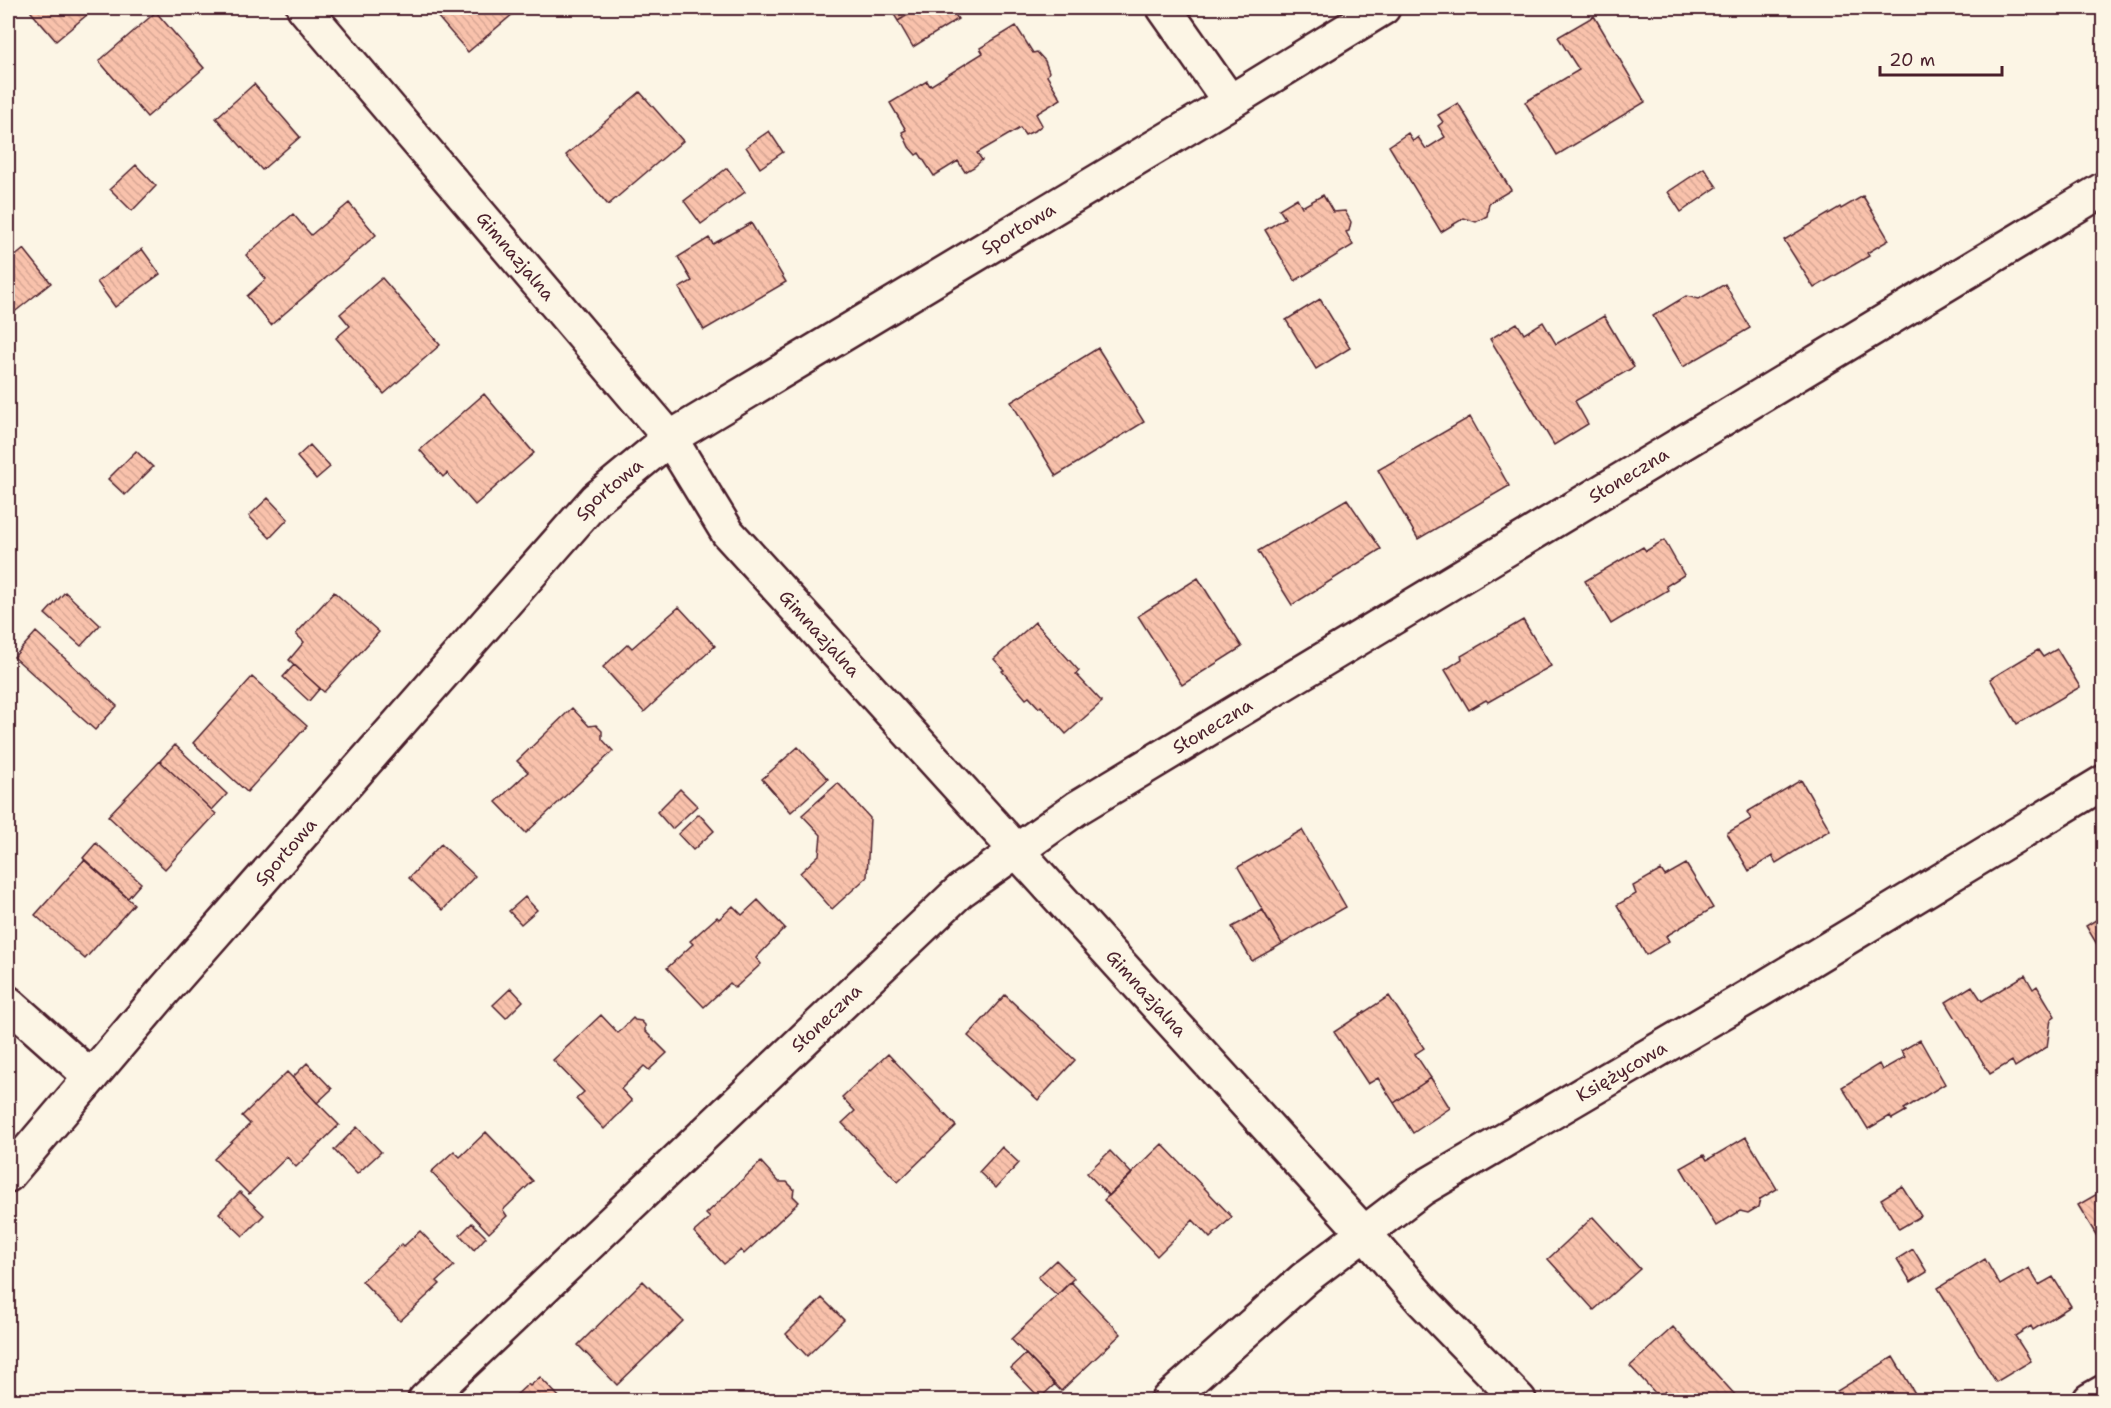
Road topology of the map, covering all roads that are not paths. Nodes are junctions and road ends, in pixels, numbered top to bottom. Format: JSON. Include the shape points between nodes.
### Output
{"nodes":[{"id":1,"x":304,"y":8,"type":"edge"},
{"id":2,"x":1164,"y":8,"type":"edge"},
{"id":3,"x":1383,"y":8,"type":"edge"},
{"id":4,"x":1230,"y":102,"type":"junction"},
{"id":5,"x":2103,"y":189,"type":"edge"},
{"id":6,"x":669,"y":438,"type":"junction"},
{"id":7,"x":2103,"y":782,"type":"edge"},
{"id":8,"x":1017,"y":851,"type":"junction"},
{"id":9,"x":8,"y":1003,"type":"edge"},
{"id":10,"x":91,"y":1077,"type":"junction"},
{"id":11,"x":8,"y":1175,"type":"edge"},
{"id":12,"x":1364,"y":1233,"type":"junction"},
{"id":13,"x":2103,"y":1392,"type":"edge"},
{"id":14,"x":425,"y":1401,"type":"edge"},
{"id":15,"x":1168,"y":1401,"type":"edge"},
{"id":16,"x":1519,"y":1401,"type":"edge"},
{"id":17,"x":2090,"y":1401,"type":"edge"}],
"edges":[{"from":1,"to":6,"type":"street","name":"Gimnazjalna"},
{"from":2,"to":4,"type":"street"},
{"from":3,"to":4,"type":"street","name":"Sportowa"},
{"from":4,"to":6,"type":"street","name":"Sportowa"},
{"from":5,"to":8,"type":"street","name":"Słoneczna","via":[[1077,808]]},
{"from":6,"to":8,"type":"street","name":"Gimnazjalna","via":[[728,533]]},
{"from":6,"to":10,"type":"street","name":"Sportowa","via":[[596,499]]},
{"from":7,"to":12,"type":"street","name":"Księżycowa","via":[[1423,1188]]},
{"from":8,"to":12,"type":"street","name":"Gimnazjalna"},
{"from":8,"to":14,"type":"street","name":"Słoneczna","via":[[960,891]]},
{"from":9,"to":10,"type":"street"},
{"from":10,"to":11,"type":"street","name":"Sportowa"},
{"from":12,"to":15,"type":"street","name":"Księżycowa","via":[[1305,1278]]},
{"from":12,"to":16,"type":"street","name":"Gimnazjalna"},
{"from":13,"to":17,"type":"street"}]}
